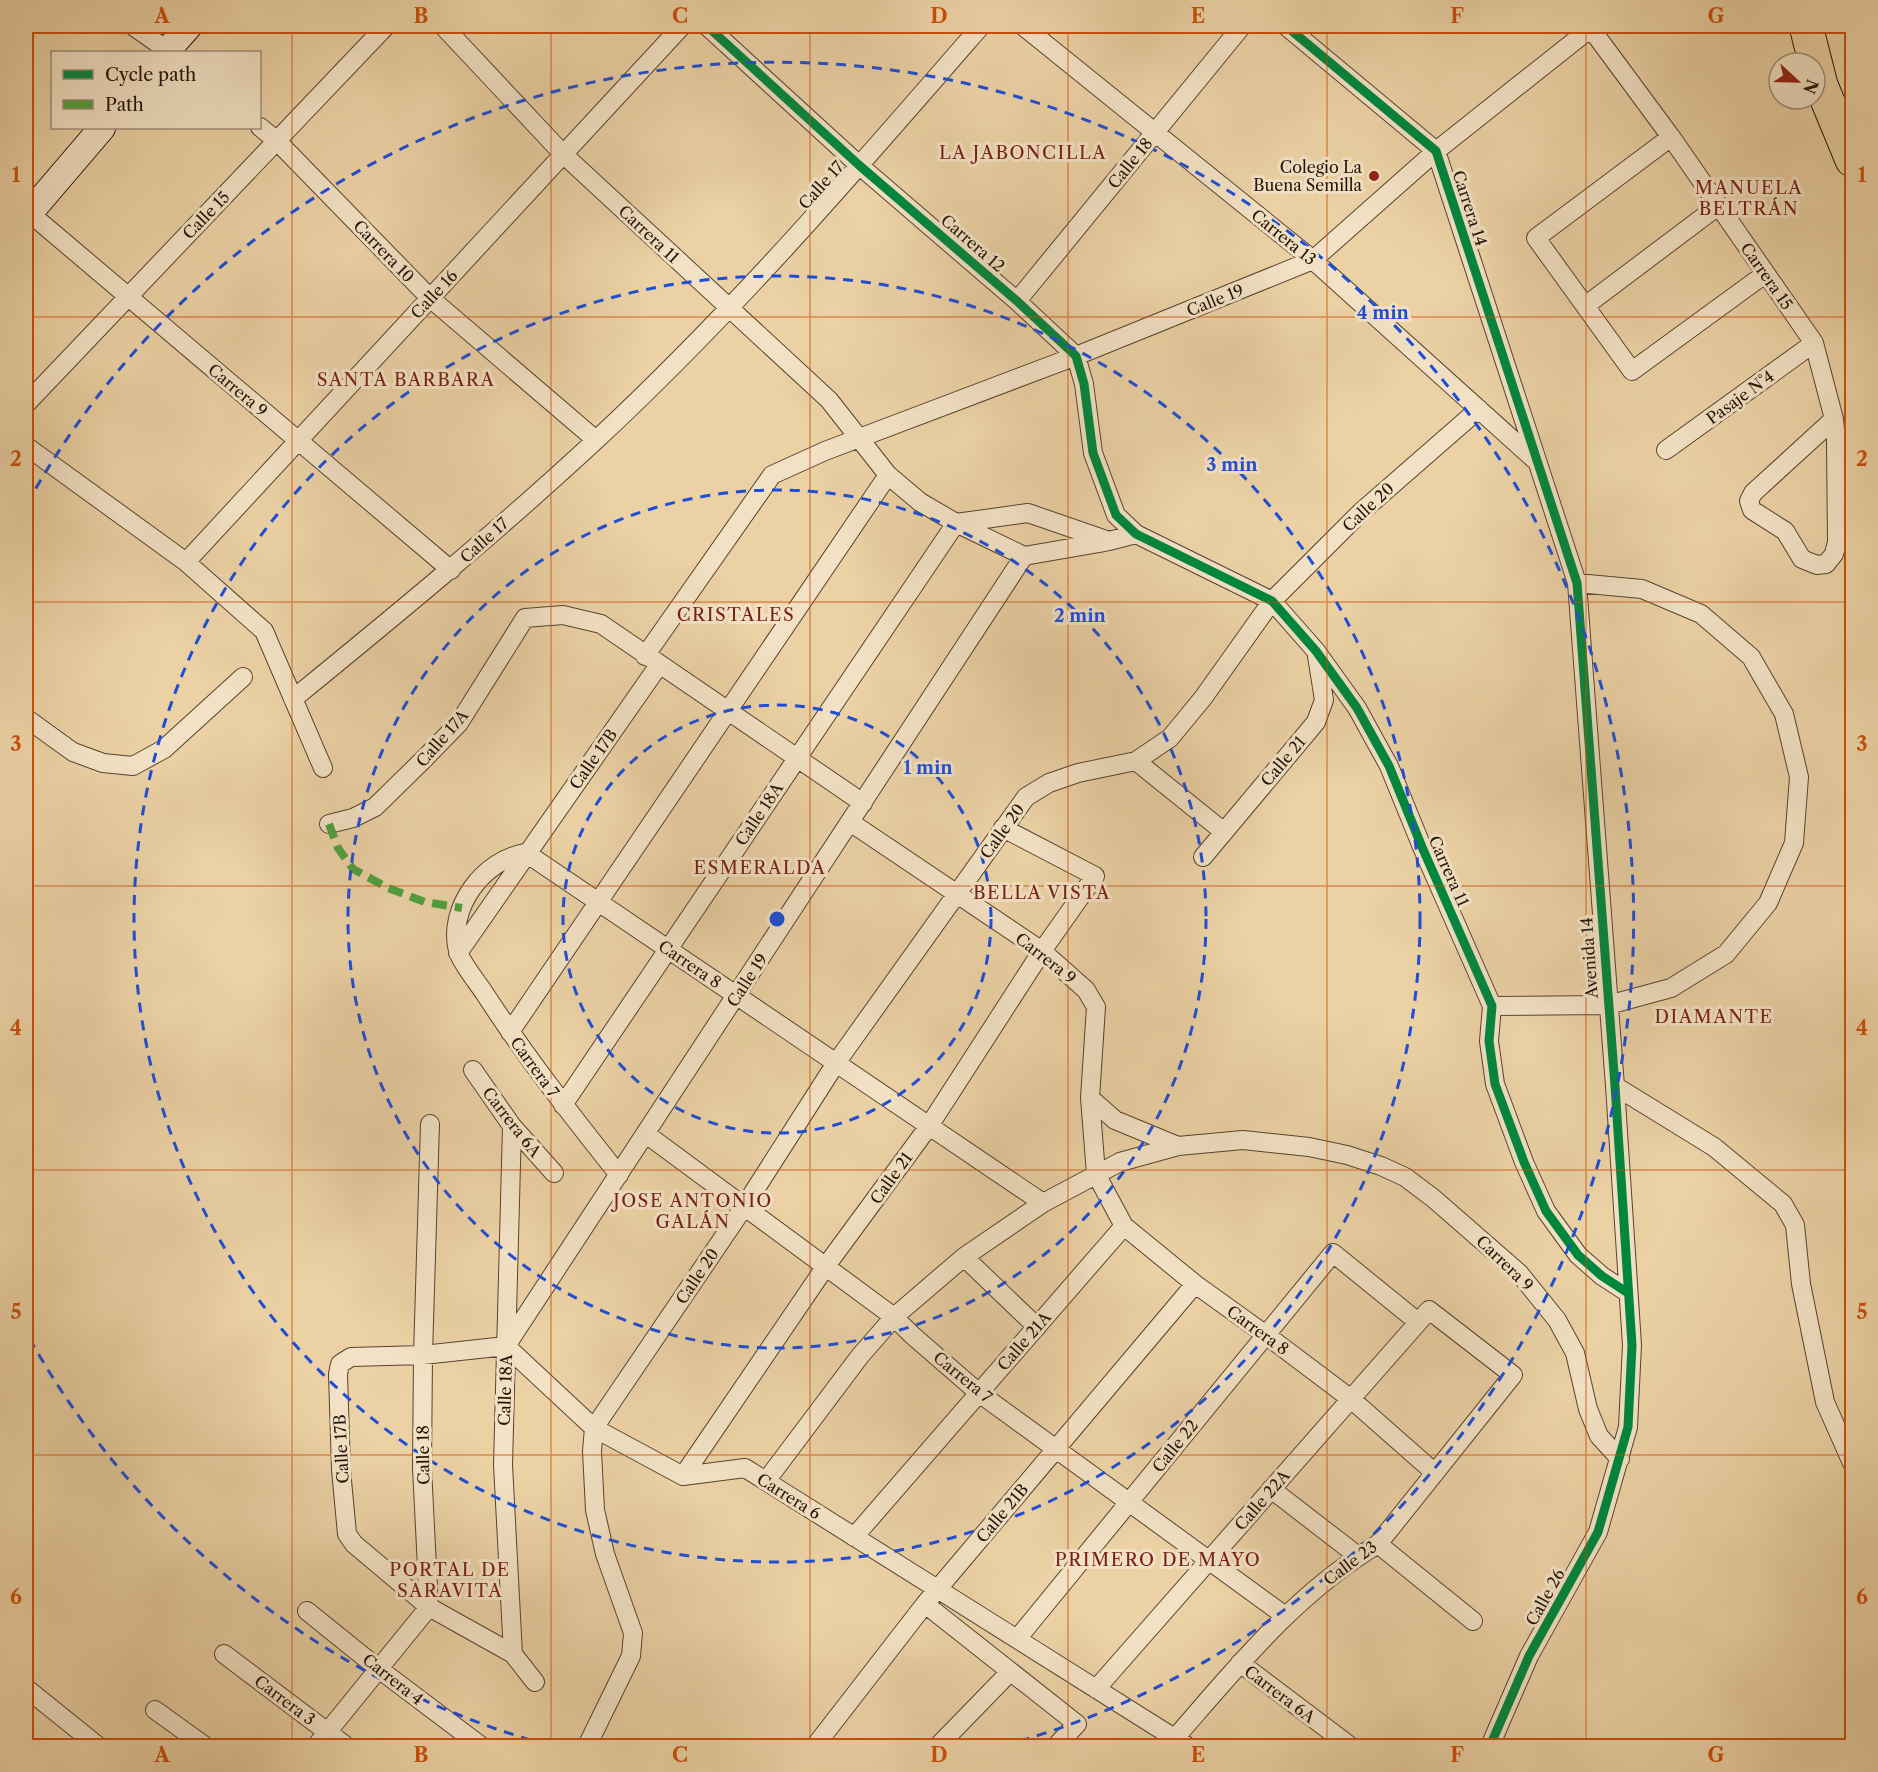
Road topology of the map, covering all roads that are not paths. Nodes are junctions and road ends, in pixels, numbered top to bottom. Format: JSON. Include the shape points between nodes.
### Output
{"nodes":[{"id":1,"x":133,"y":26,"type":"edge"},
{"id":2,"x":189,"y":26,"type":"edge"},
{"id":3,"x":386,"y":26,"type":"edge"},
{"id":4,"x":444,"y":26,"type":"edge"},
{"id":5,"x":682,"y":26,"type":"edge"},
{"id":6,"x":707,"y":26,"type":"edge"},
{"id":7,"x":981,"y":26,"type":"edge"},
{"id":8,"x":1023,"y":26,"type":"edge"},
{"id":9,"x":1242,"y":26,"type":"edge"},
{"id":10,"x":1286,"y":26,"type":"edge"},
{"id":11,"x":1593,"y":26,"type":"edge"},
{"id":12,"x":1806,"y":26,"type":"edge"},
{"id":13,"x":167,"y":51,"type":"edge"},
{"id":14,"x":169,"y":51,"type":"edge"},
{"id":15,"x":261,"y":128,"type":"edge"},
{"id":16,"x":101,"y":129,"type":"edge"},
{"id":17,"x":1155,"y":133,"type":"junction"},
{"id":18,"x":1671,"y":137,"type":"junction"},
{"id":19,"x":277,"y":141,"type":"junction"},
{"id":20,"x":1436,"y":151,"type":"junction"},
{"id":21,"x":563,"y":154,"type":"junction"},
{"id":22,"x":1852,"y":160,"type":"edge"},
{"id":23,"x":860,"y":166,"type":"junction"},
{"id":24,"x":1718,"y":206,"type":"junction"},
{"id":25,"x":26,"y":213,"type":"edge"},
{"id":26,"x":1313,"y":260,"type":"junction"},
{"id":27,"x":1766,"y":274,"type":"junction"},
{"id":28,"x":128,"y":297,"type":"junction"},
{"id":29,"x":429,"y":298,"type":"junction"},
{"id":30,"x":1017,"y":301,"type":"junction"},
{"id":31,"x":1585,"y":306,"type":"junction"},
{"id":32,"x":729,"y":309,"type":"junction"},
{"id":33,"x":1814,"y":344,"type":"junction"},
{"id":34,"x":1076,"y":356,"type":"junction"},
{"id":35,"x":26,"y":404,"type":"edge"},
{"id":36,"x":1479,"y":409,"type":"junction"},
{"id":37,"x":1834,"y":419,"type":"junction"},
{"id":38,"x":858,"y":439,"type":"junction"},
{"id":39,"x":596,"y":440,"type":"junction"},
{"id":40,"x":298,"y":441,"type":"junction"},
{"id":41,"x":26,"y":446,"type":"edge"},
{"id":42,"x":1666,"y":450,"type":"dead end"},
{"id":43,"x":1536,"y":460,"type":"junction"},
{"id":44,"x":772,"y":475,"type":"joint"},
{"id":45,"x":888,"y":475,"type":"junction"},
{"id":46,"x":956,"y":523,"type":"junction"},
{"id":47,"x":1136,"y":534,"type":"junction"},
{"id":48,"x":1109,"y":541,"type":"junction"},
{"id":49,"x":1024,"y":556,"type":"junction"},
{"id":50,"x":186,"y":562,"type":"junction"},
{"id":51,"x":451,"y":570,"type":"junction"},
{"id":52,"x":1577,"y":583,"type":"junction"},
{"id":53,"x":1272,"y":601,"type":"junction"},
{"id":54,"x":1316,"y":651,"type":"junction"},
{"id":55,"x":652,"y":660,"type":"junction"},
{"id":56,"x":243,"y":677,"type":"dead end"},
{"id":57,"x":293,"y":699,"type":"junction"},
{"id":58,"x":728,"y":711,"type":"junction"},
{"id":59,"x":26,"y":718,"type":"edge"},
{"id":60,"x":797,"y":758,"type":"junction"},
{"id":61,"x":1136,"y":761,"type":"junction"},
{"id":62,"x":323,"y":768,"type":"dead end"},
{"id":63,"x":863,"y":803,"type":"junction"},
{"id":64,"x":850,"y":822,"type":"junction"},
{"id":65,"x":329,"y":824,"type":"dead end"},
{"id":66,"x":1003,"y":828,"type":"junction"},
{"id":67,"x":1224,"y":832,"type":"junction"},
{"id":68,"x":526,"y":853,"type":"junction"},
{"id":69,"x":1203,"y":857,"type":"dead end"},
{"id":70,"x":957,"y":894,"type":"junction"},
{"id":71,"x":598,"y":902,"type":"junction"},
{"id":72,"x":668,"y":949,"type":"junction"},
{"id":73,"x":1042,"y":951,"type":"junction"},
{"id":74,"x":458,"y":953,"type":"junction"},
{"id":75,"x":736,"y":996,"type":"junction"},
{"id":76,"x":1608,"y":1005,"type":"junction"},
{"id":77,"x":1492,"y":1006,"type":"junction"},
{"id":78,"x":510,"y":1032,"type":"junction"},
{"id":79,"x":836,"y":1063,"type":"junction"},
{"id":80,"x":472,"y":1070,"type":"dead end"},
{"id":81,"x":1615,"y":1086,"type":"junction"},
{"id":82,"x":1090,"y":1098,"type":"junction"},
{"id":83,"x":563,"y":1105,"type":"junction"},
{"id":84,"x":430,"y":1124,"type":"dead end"},
{"id":85,"x":512,"y":1126,"type":"junction"},
{"id":86,"x":929,"y":1126,"type":"junction"},
{"id":87,"x":646,"y":1134,"type":"junction"},
{"id":88,"x":1178,"y":1146,"type":"junction"},
{"id":89,"x":554,"y":1173,"type":"dead end"},
{"id":90,"x":1096,"y":1174,"type":"junction"},
{"id":91,"x":619,"y":1175,"type":"junction"},
{"id":92,"x":1043,"y":1203,"type":"junction"},
{"id":93,"x":744,"y":1207,"type":"junction"},
{"id":94,"x":1124,"y":1226,"type":"junction"},
{"id":95,"x":964,"y":1257,"type":"junction"},
{"id":96,"x":826,"y":1266,"type":"junction"},
{"id":97,"x":1195,"y":1284,"type":"junction"},
{"id":98,"x":1628,"y":1293,"type":"junction"},
{"id":99,"x":1423,"y":1316,"type":"junction"},
{"id":100,"x":894,"y":1317,"type":"junction"},
{"id":101,"x":1037,"y":1327,"type":"junction"},
{"id":102,"x":1266,"y":1335,"type":"junction"},
{"id":103,"x":506,"y":1346,"type":"junction"},
{"id":104,"x":423,"y":1355,"type":"junction"},
{"id":105,"x":979,"y":1393,"type":"junction"},
{"id":106,"x":1351,"y":1399,"type":"junction"},
{"id":107,"x":594,"y":1428,"type":"junction"},
{"id":108,"x":1056,"y":1447,"type":"junction"},
{"id":109,"x":1620,"y":1459,"type":"junction"},
{"id":110,"x":1852,"y":1463,"type":"edge"},
{"id":111,"x":1435,"y":1473,"type":"junction"},
{"id":112,"x":683,"y":1476,"type":"junction"},
{"id":113,"x":766,"y":1481,"type":"junction"},
{"id":114,"x":1271,"y":1489,"type":"junction"},
{"id":115,"x":1130,"y":1502,"type":"junction"},
{"id":116,"x":854,"y":1537,"type":"junction"},
{"id":117,"x":1378,"y":1544,"type":"junction"},
{"id":118,"x":1358,"y":1556,"type":"junction"},
{"id":119,"x":1209,"y":1560,"type":"junction"},
{"id":120,"x":938,"y":1590,"type":"junction"},
{"id":121,"x":925,"y":1604,"type":"junction"},
{"id":122,"x":429,"y":1607,"type":"junction"},
{"id":123,"x":307,"y":1611,"type":"dead end"},
{"id":124,"x":1284,"y":1615,"type":"junction"},
{"id":125,"x":1473,"y":1621,"type":"dead end"},
{"id":126,"x":1017,"y":1640,"type":"junction"},
{"id":127,"x":224,"y":1654,"type":"dead end"},
{"id":128,"x":513,"y":1654,"type":"junction"},
{"id":129,"x":1240,"y":1663,"type":"junction"},
{"id":130,"x":379,"y":1669,"type":"junction"},
{"id":131,"x":1010,"y":1672,"type":"junction"},
{"id":132,"x":534,"y":1682,"type":"dead end"},
{"id":133,"x":26,"y":1688,"type":"edge"},
{"id":134,"x":1096,"y":1689,"type":"junction"},
{"id":135,"x":155,"y":1710,"type":"dead end"},
{"id":136,"x":322,"y":1739,"type":"edge"},
{"id":137,"x":1176,"y":1744,"type":"edge"},
{"id":138,"x":98,"y":1746,"type":"edge"},
{"id":139,"x":205,"y":1746,"type":"edge"},
{"id":140,"x":346,"y":1746,"type":"edge"},
{"id":141,"x":481,"y":1746,"type":"edge"},
{"id":142,"x":587,"y":1746,"type":"edge"},
{"id":143,"x":815,"y":1746,"type":"edge"},
{"id":144,"x":938,"y":1746,"type":"edge"},
{"id":145,"x":1056,"y":1746,"type":"edge"},
{"id":146,"x":1350,"y":1746,"type":"edge"},
{"id":147,"x":1490,"y":1746,"type":"edge"}],
"edges":[{"from":1,"to":13,"type":"street"},
{"from":2,"to":14,"type":"street"},
{"from":3,"to":19,"type":"street","name":"Calle 15"},
{"from":4,"to":21,"type":"street","name":"Carrera 11"},
{"from":5,"to":21,"type":"street","name":"Calle 16"},
{"from":6,"to":23,"type":"street","name":"Carrera 12"},
{"from":7,"to":23,"type":"street","name":"Calle 17"},
{"from":8,"to":17,"type":"street","name":"Carrera 13"},
{"from":9,"to":17,"type":"street","name":"Calle 18"},
{"from":10,"to":20,"type":"street"},
{"from":11,"to":18,"type":"street","name":"Carrera 15"},
{"from":11,"to":20,"type":"street","name":"Calle 19"},
{"from":12,"to":22,"type":"highway","via":[[1821,85]]},
{"from":15,"to":19,"type":"street","name":"Carrera 10"},
{"from":16,"to":25,"type":"street"},
{"from":17,"to":26,"type":"street","name":"Carrera 13"},
{"from":17,"to":30,"type":"street","name":"Calle 18"},
{"from":18,"to":24,"type":"street","name":"Carrera 15"},
{"from":18,"to":31,"type":"street","via":[[1536,238]]},
{"from":19,"to":28,"type":"street","name":"Calle 15"},
{"from":19,"to":29,"type":"street","name":"Carrera 10"},
{"from":20,"to":26,"type":"street","name":"Calle 19"},
{"from":20,"to":43,"type":"street","name":"Carrera 14"},
{"from":21,"to":29,"type":"street","name":"Calle 16"},
{"from":21,"to":32,"type":"street","name":"Carrera 11"},
{"from":23,"to":30,"type":"street","name":"Carrera 12"},
{"from":23,"to":32,"type":"street","name":"Calle 17"},
{"from":24,"to":27,"type":"street","name":"Carrera 15"},
{"from":24,"to":31,"type":"street"},
{"from":25,"to":28,"type":"street","name":"Carrera 9"},
{"from":26,"to":34,"type":"street","name":"Calle 19"},
{"from":26,"to":36,"type":"street","name":"Carrera 13"},
{"from":27,"to":31,"type":"street","via":[[1632,371]]},
{"from":27,"to":33,"type":"street","name":"Carrera 15"},
{"from":28,"to":35,"type":"street","name":"Calle 15"},
{"from":28,"to":40,"type":"street","name":"Carrera 9"},
{"from":29,"to":39,"type":"street","name":"Carrera 10"},
{"from":29,"to":40,"type":"street","name":"Calle 16"},
{"from":30,"to":34,"type":"street","name":"Carrera 12"},
{"from":32,"to":38,"type":"street","name":"Carrera 11","via":[[829,400]]},
{"from":32,"to":39,"type":"street","name":"Calle 17"},
{"from":33,"to":37,"type":"street","name":"Carrera 15"},
{"from":33,"to":42,"type":"street","name":"Pasaje N°4"},
{"from":34,"to":38,"type":"street","name":"Calle 19"},
{"from":34,"to":47,"type":"street","via":[[1084,384],[1093,453],[1116,515]]},
{"from":36,"to":43,"type":"street","name":"Carrera 13"},
{"from":36,"to":53,"type":"street","name":"Calle 20","via":[[1361,512]]},
{"from":37,"to":37,"type":"street","name":"Carrera 15","via":[[1837,542],[1826,564],[1816,565],[1802,559],[1785,531],[1752,510],[1749,501]]},
{"from":38,"to":44,"type":"street","name":"Calle 19"},
{"from":38,"to":45,"type":"street","name":"Carrera 11"},
{"from":39,"to":51,"type":"street","name":"Calle 17"},
{"from":40,"to":50,"type":"street","name":"Calle 16"},
{"from":40,"to":51,"type":"street","name":"Carrera 9"},
{"from":41,"to":50,"type":"street"},
{"from":43,"to":52,"type":"street","name":"Avenida 14"},
{"from":44,"to":55,"type":"street","name":"Calle 17B"},
{"from":45,"to":46,"type":"street","name":"Carrera 11","via":[[920,502]]},
{"from":45,"to":58,"type":"street"},
{"from":46,"to":48,"type":"street","via":[[1028,513]]},
{"from":46,"to":49,"type":"street"},
{"from":46,"to":60,"type":"street","name":"Calle 18A"},
{"from":47,"to":48,"type":"street"},
{"from":47,"to":53,"type":"street","name":"Carrera 11"},
{"from":48,"to":49,"type":"street"},
{"from":49,"to":63,"type":"street","name":"Calle 19"},
{"from":50,"to":57,"type":"street","via":[[264,631]]},
{"from":51,"to":57,"type":"street","name":"Calle 17"},
{"from":52,"to":76,"type":"street","name":"Avenida 14"},
{"from":52,"to":76,"type":"street","via":[[1642,589],[1701,614],[1750,657],[1784,714],[1799,777],[1794,843],[1768,903],[1726,954],[1671,988]]},
{"from":53,"to":54,"type":"street","name":"Carrera 11"},
{"from":53,"to":61,"type":"street","name":"Calle 20","via":[[1170,738]]},
{"from":54,"to":67,"type":"street","name":"Calle 21","via":[[1324,700],[1316,722]]},
{"from":54,"to":77,"type":"street","name":"Carrera 11","via":[[1357,708],[1389,766]]},
{"from":55,"to":58,"type":"street"},
{"from":55,"to":65,"type":"street","name":"Calle 17A","via":[[601,624],[563,615],[525,618],[459,723],[375,807]]},
{"from":55,"to":68,"type":"street","name":"Calle 17B"},
{"from":56,"to":59,"type":"street","via":[[164,749],[133,766],[103,764],[73,752]]},
{"from":57,"to":62,"type":"street"},
{"from":58,"to":60,"type":"street"},
{"from":58,"to":71,"type":"street"},
{"from":60,"to":63,"type":"street"},
{"from":60,"to":72,"type":"street","name":"Calle 18A"},
{"from":61,"to":66,"type":"street","name":"Calle 20","via":[[1049,783],[1026,797]]},
{"from":61,"to":67,"type":"street"},
{"from":63,"to":64,"type":"street","name":"Calle 19"},
{"from":64,"to":70,"type":"street","name":"Carrera 9"},
{"from":64,"to":75,"type":"street","name":"Calle 19"},
{"from":66,"to":70,"type":"street","name":"Calle 20"},
{"from":66,"to":73,"type":"street","name":"Calle 21","via":[[1095,876]]},
{"from":67,"to":69,"type":"street","name":"Calle 21"},
{"from":68,"to":71,"type":"street","name":"Carrera 8"},
{"from":68,"to":74,"type":"street"},
{"from":68,"to":74,"type":"street","via":[[497,862],[477,880],[462,908],[457,930]]},
{"from":70,"to":73,"type":"street","name":"Carrera 9"},
{"from":70,"to":79,"type":"street","name":"Calle 20"},
{"from":71,"to":72,"type":"street","name":"Carrera 8"},
{"from":71,"to":78,"type":"street"},
{"from":72,"to":75,"type":"street","name":"Carrera 8"},
{"from":72,"to":83,"type":"street","name":"Calle 18A"},
{"from":73,"to":82,"type":"street","name":"Carrera 9","via":[[1086,990],[1096,1007]]},
{"from":73,"to":86,"type":"street","name":"Calle 21"},
{"from":74,"to":78,"type":"street","name":"Carrera 7"},
{"from":75,"to":79,"type":"street","name":"Carrera 8"},
{"from":75,"to":87,"type":"street","name":"Calle 19"},
{"from":76,"to":77,"type":"street"},
{"from":76,"to":81,"type":"street","name":"Avenida 14"},
{"from":77,"to":98,"type":"street","name":"Carrera 11","via":[[1489,1041],[1495,1084],[1546,1211],[1578,1255]]},
{"from":78,"to":83,"type":"street","name":"Carrera 7"},
{"from":79,"to":86,"type":"street","name":"Carrera 8"},
{"from":79,"to":93,"type":"street","name":"Calle 20"},
{"from":80,"to":85,"type":"street","name":"Carrera 6A"},
{"from":81,"to":98,"type":"street","name":"Avenida 14"},
{"from":81,"to":110,"type":"street","via":[[1714,1147],[1783,1204],[1795,1225],[1801,1284],[1825,1402]]},
{"from":82,"to":88,"type":"street","via":[[1115,1120]]},
{"from":82,"to":90,"type":"street","name":"Carrera 9"},
{"from":83,"to":91,"type":"street","name":"Carrera 7"},
{"from":84,"to":104,"type":"street","name":"Calle 18"},
{"from":85,"to":89,"type":"street","name":"Carrera 6A"},
{"from":85,"to":103,"type":"street","name":"Calle 18A"},
{"from":86,"to":92,"type":"street","name":"Carrera 8"},
{"from":86,"to":96,"type":"street","name":"Calle 21"},
{"from":87,"to":91,"type":"street","name":"Calle 19"},
{"from":87,"to":93,"type":"street","name":"Carrera 7"},
{"from":88,"to":90,"type":"street","name":"Carrera 9","via":[[1120,1162]]},
{"from":88,"to":109,"type":"street","name":"Carrera 9","via":[[1243,1140],[1309,1147],[1347,1155],[1405,1177],[1519,1273],[1557,1320],[1575,1353],[1599,1436]]},
{"from":90,"to":92,"type":"street"},
{"from":90,"to":94,"type":"street","name":"Carrera 8"},
{"from":91,"to":103,"type":"street","name":"Calle 19"},
{"from":92,"to":95,"type":"street"},
{"from":93,"to":96,"type":"street","name":"Carrera 7"},
{"from":93,"to":107,"type":"street","name":"Calle 20"},
{"from":94,"to":97,"type":"street","name":"Carrera 8"},
{"from":94,"to":101,"type":"street","name":"Calle 21A"},
{"from":95,"to":100,"type":"street"},
{"from":95,"to":101,"type":"street"},
{"from":96,"to":100,"type":"street","name":"Carrera 7"},
{"from":96,"to":112,"type":"street","name":"Calle 21"},
{"from":97,"to":102,"type":"street","name":"Carrera 8"},
{"from":97,"to":108,"type":"street","name":"Calle 21B"},
{"from":98,"to":109,"type":"street","name":"Avenida 14","via":[[1632,1345],[1628,1427]]},
{"from":99,"to":102,"type":"street","name":"Calle 22","via":[[1333,1253]]},
{"from":99,"to":106,"type":"street","name":"Calle 22A"},
{"from":99,"to":111,"type":"street","name":"Calle 23","via":[[1513,1376]]},
{"from":100,"to":105,"type":"street","name":"Carrera 7"},
{"from":100,"to":113,"type":"street"},
{"from":101,"to":105,"type":"street","name":"Calle 21A"},
{"from":102,"to":106,"type":"street","name":"Carrera 8"},
{"from":102,"to":115,"type":"street","name":"Calle 22"},
{"from":103,"to":104,"type":"street"},
{"from":103,"to":107,"type":"street"},
{"from":103,"to":128,"type":"street","name":"Calle 18A","via":[[503,1465]]},
{"from":104,"to":122,"type":"street","name":"Calle 18","via":[[422,1468]]},
{"from":104,"to":122,"type":"street","name":"Calle 17B","via":[[351,1357],[340,1364],[338,1374],[347,1534]]},
{"from":105,"to":108,"type":"street","name":"Carrera 7"},
{"from":105,"to":116,"type":"street","name":"Calle 21A"},
{"from":106,"to":111,"type":"street","name":"Carrera 8"},
{"from":106,"to":114,"type":"street","name":"Calle 22A"},
{"from":107,"to":112,"type":"street"},
{"from":107,"to":142,"type":"street","via":[[595,1510],[605,1554],[633,1632],[631,1656]]},
{"from":108,"to":115,"type":"street","name":"Carrera 7"},
{"from":108,"to":120,"type":"street","name":"Calle 21B"},
{"from":109,"to":147,"type":"street","name":"Calle 26","via":[[1598,1532],[1529,1656]]},
{"from":111,"to":117,"type":"street","name":"Calle 23"},
{"from":112,"to":113,"type":"street","name":"Carrera 6","via":[[745,1468]]},
{"from":113,"to":116,"type":"street","name":"Carrera 6"},
{"from":114,"to":118,"type":"street"},
{"from":114,"to":119,"type":"street","name":"Calle 22A"},
{"from":115,"to":119,"type":"street","name":"Carrera 7"},
{"from":115,"to":126,"type":"street","name":"Calle 22"},
{"from":116,"to":120,"type":"street","name":"Carrera 6"},
{"from":117,"to":118,"type":"street","name":"Calle 23"},
{"from":117,"to":125,"type":"street"},
{"from":118,"to":124,"type":"street","name":"Calle 23"},
{"from":119,"to":124,"type":"street","name":"Carrera 7"},
{"from":119,"to":134,"type":"street","name":"Calle 22A"},
{"from":120,"to":121,"type":"street","name":"Calle 21B"},
{"from":120,"to":126,"type":"street","name":"Carrera 6"},
{"from":121,"to":131,"type":"street"},
{"from":121,"to":143,"type":"street","name":"Calle 21B"},
{"from":122,"to":128,"type":"street"},
{"from":122,"to":130,"type":"street"},
{"from":123,"to":130,"type":"street","name":"Carrera 4"},
{"from":124,"to":129,"type":"street","name":"Calle 23"},
{"from":126,"to":134,"type":"street","name":"Carrera 6"},
{"from":127,"to":136,"type":"street","name":"Carrera 3"},
{"from":128,"to":132,"type":"street"},
{"from":129,"to":137,"type":"street","name":"Calle 23"},
{"from":129,"to":146,"type":"street","name":"Carrera 6A"},
{"from":130,"to":136,"type":"street"},
{"from":130,"to":141,"type":"street","name":"Carrera 4"},
{"from":131,"to":144,"type":"street"},
{"from":131,"to":145,"type":"street","via":[[1077,1724]]},
{"from":133,"to":138,"type":"street"},
{"from":134,"to":137,"type":"street","name":"Carrera 6"},
{"from":135,"to":139,"type":"street"},
{"from":136,"to":140,"type":"street","name":"Carrera 3"}]}
